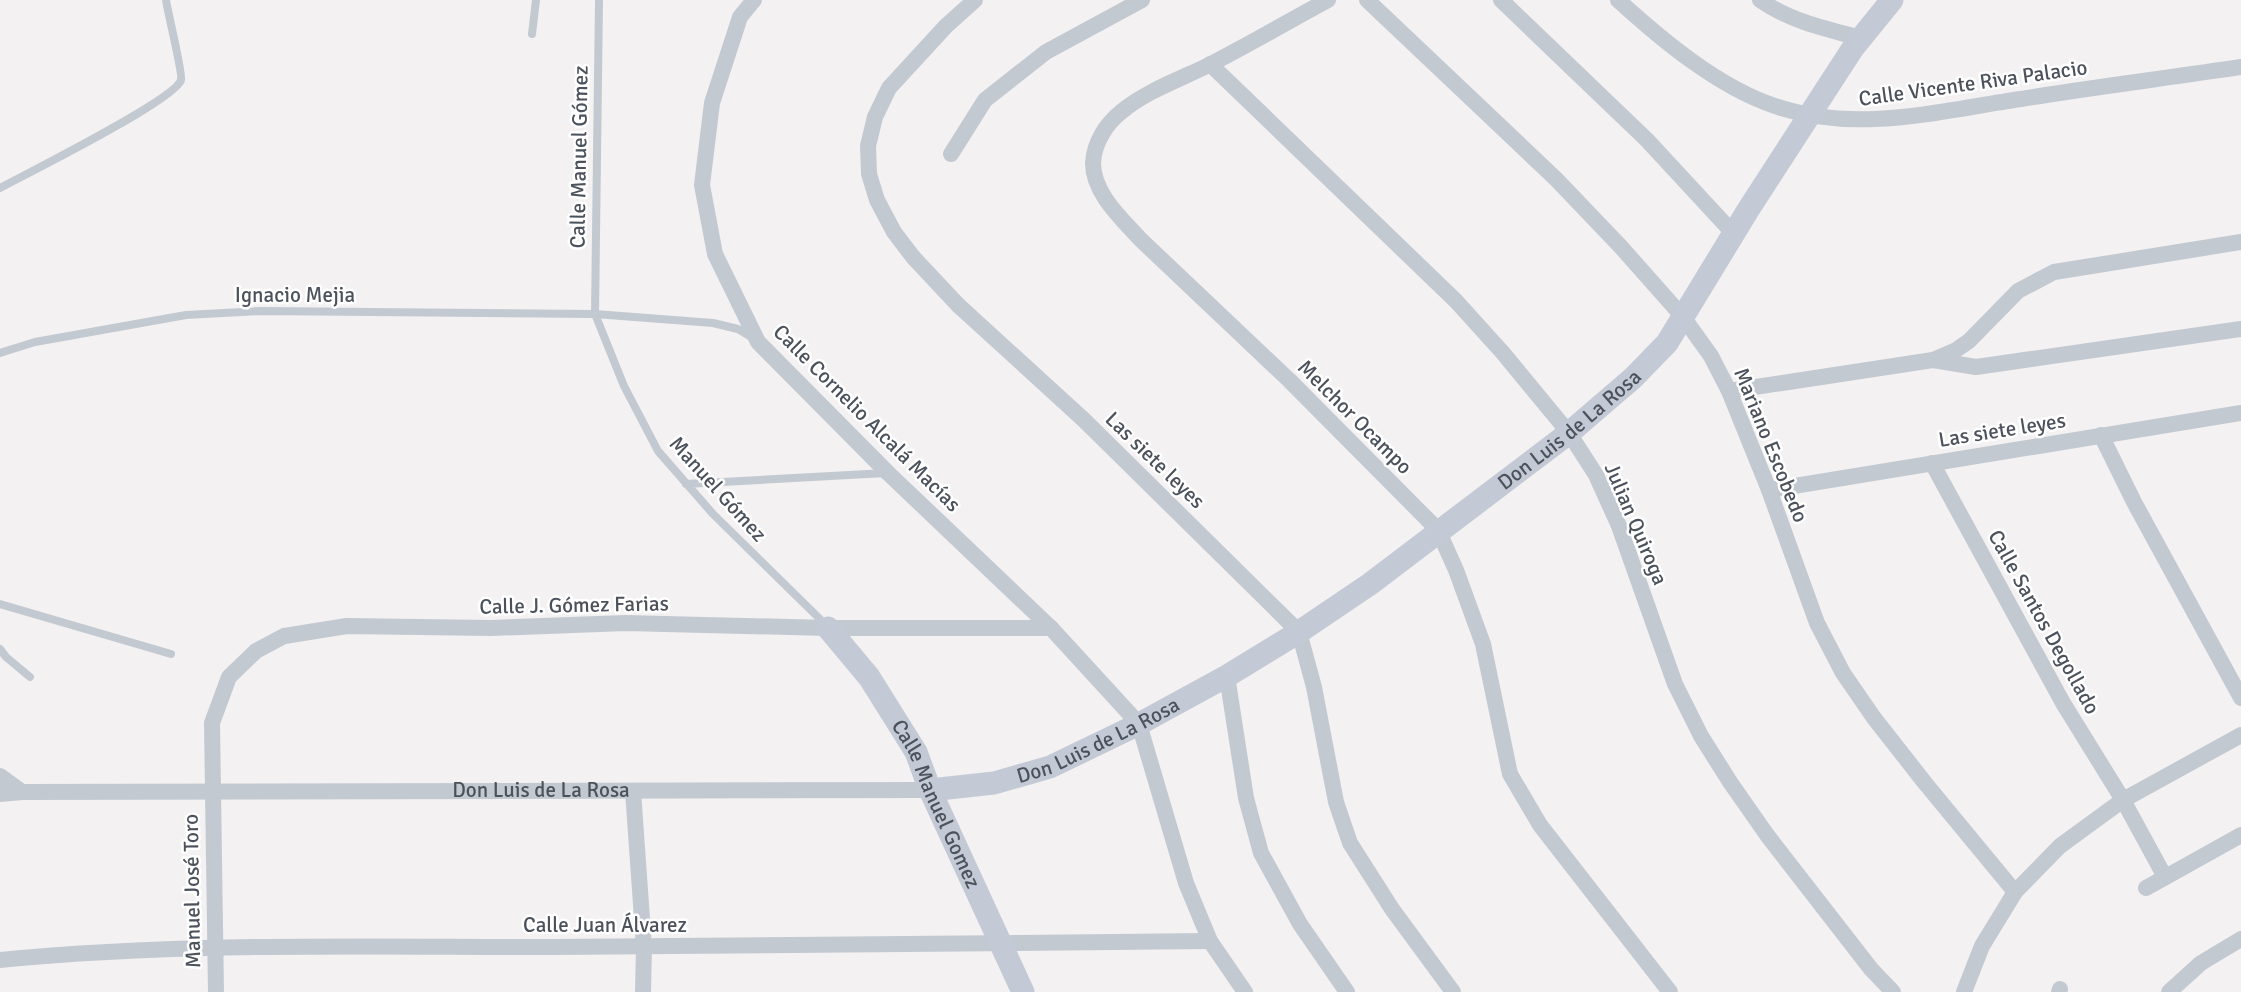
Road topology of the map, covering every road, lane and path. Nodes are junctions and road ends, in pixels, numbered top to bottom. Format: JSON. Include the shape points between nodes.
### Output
{"nodes":[{"id":1,"x":166,"y":0,"type":"edge"},
{"id":2,"x":536,"y":0,"type":"edge"},
{"id":3,"x":599,"y":0,"type":"edge"},
{"id":4,"x":754,"y":0,"type":"edge"},
{"id":5,"x":975,"y":0,"type":"edge"},
{"id":6,"x":1142,"y":0,"type":"edge"},
{"id":7,"x":1328,"y":0,"type":"edge"},
{"id":8,"x":1367,"y":0,"type":"edge"},
{"id":9,"x":1501,"y":0,"type":"edge"},
{"id":10,"x":1618,"y":0,"type":"edge"},
{"id":11,"x":1760,"y":0,"type":"edge"},
{"id":12,"x":1892,"y":0,"type":"edge"},
{"id":13,"x":532,"y":34,"type":"dead end"},
{"id":14,"x":1861,"y":38,"type":"junction"},
{"id":15,"x":1210,"y":64,"type":"junction"},
{"id":16,"x":2241,"y":68,"type":"edge"},
{"id":17,"x":1810,"y":115,"type":"junction"},
{"id":18,"x":951,"y":154,"type":"dead end"},
{"id":19,"x":0,"y":188,"type":"edge"},
{"id":20,"x":1734,"y":234,"type":"junction"},
{"id":21,"x":2241,"y":242,"type":"edge"},
{"id":22,"x":594,"y":314,"type":"junction"},
{"id":23,"x":1683,"y":317,"type":"junction"},
{"id":24,"x":2241,"y":329,"type":"edge"},
{"id":25,"x":758,"y":342,"type":"junction"},
{"id":26,"x":0,"y":353,"type":"edge"},
{"id":27,"x":1933,"y":360,"type":"junction"},
{"id":28,"x":1729,"y":391,"type":"junction"},
{"id":29,"x":2241,"y":413,"type":"edge"},
{"id":30,"x":1569,"y":433,"type":"junction"},
{"id":31,"x":2101,"y":435,"type":"junction"},
{"id":32,"x":1932,"y":463,"type":"junction"},
{"id":33,"x":888,"y":473,"type":"junction"},
{"id":34,"x":686,"y":484,"type":"junction"},
{"id":35,"x":1769,"y":489,"type":"junction"},
{"id":36,"x":1438,"y":530,"type":"junction"},
{"id":37,"x":0,"y":604,"type":"edge"},
{"id":38,"x":828,"y":628,"type":"junction"},
{"id":39,"x":1051,"y":628,"type":"junction"},
{"id":40,"x":1299,"y":632,"type":"junction"},
{"id":41,"x":0,"y":649,"type":"edge"},
{"id":42,"x":171,"y":654,"type":"dead end"},
{"id":43,"x":1227,"y":676,"type":"junction"},
{"id":44,"x":30,"y":677,"type":"dead end"},
{"id":45,"x":2241,"y":698,"type":"edge"},
{"id":46,"x":1139,"y":724,"type":"junction"},
{"id":47,"x":2241,"y":735,"type":"edge"},
{"id":48,"x":0,"y":776,"type":"edge"},
{"id":49,"x":211,"y":790,"type":"junction"},
{"id":50,"x":930,"y":790,"type":"junction"},
{"id":51,"x":633,"y":791,"type":"junction"},
{"id":52,"x":22,"y":792,"type":"junction"},
{"id":53,"x":0,"y":794,"type":"edge"},
{"id":54,"x":2123,"y":800,"type":"junction"},
{"id":55,"x":2241,"y":835,"type":"edge"},
{"id":56,"x":2165,"y":877,"type":"junction"},
{"id":57,"x":2146,"y":888,"type":"dead end"},
{"id":58,"x":2015,"y":892,"type":"junction"},
{"id":59,"x":2241,"y":939,"type":"edge"},
{"id":60,"x":1210,"y":941,"type":"junction"},
{"id":61,"x":1002,"y":944,"type":"junction"},
{"id":62,"x":215,"y":947,"type":"junction"},
{"id":63,"x":644,"y":947,"type":"junction"},
{"id":64,"x":0,"y":960,"type":"edge"},
{"id":65,"x":216,"y":992,"type":"edge"},
{"id":66,"x":643,"y":992,"type":"edge"},
{"id":67,"x":1023,"y":992,"type":"edge"},
{"id":68,"x":1245,"y":992,"type":"edge"},
{"id":69,"x":1347,"y":992,"type":"edge"},
{"id":70,"x":1454,"y":992,"type":"edge"},
{"id":71,"x":1670,"y":992,"type":"edge"},
{"id":72,"x":1893,"y":992,"type":"edge"},
{"id":73,"x":1964,"y":992,"type":"edge"},
{"id":74,"x":2169,"y":992,"type":"edge"}],
"edges":[{"from":1,"to":19,"type":"lane","via":[[181,68],[181,80],[174,90]]},
{"from":2,"to":13,"type":"lane"},
{"from":3,"to":22,"type":"lane","name":"Calle Manuel Gómez"},
{"from":4,"to":25,"type":"street","name":"Calle Cornelio Alcalá Macías","via":[[740,17],[712,103],[702,185],[715,254]]},
{"from":5,"to":40,"type":"street","name":"Las siete leyes","via":[[889,89],[875,117],[868,146],[869,174],[877,200],[913,257],[958,305],[1093,429]]},
{"from":6,"to":18,"type":"street","via":[[1046,52],[985,100]]},
{"from":7,"to":15,"type":"street","name":"Melchor Ocampo"},
{"from":8,"to":23,"type":"street","name":"Mariano Escobedo","via":[[1556,179]]},
{"from":9,"to":20,"type":"street","via":[[1647,140]]},
{"from":10,"to":17,"type":"street","name":"Calle Vicente Riva Palacio","via":[[1686,56],[1736,88],[1774,106]]},
{"from":11,"to":14,"type":"street","via":[[1805,23]]},
{"from":12,"to":14,"type":"street","name":"Don Luis de La Rosa"},
{"from":14,"to":17,"type":"street","name":"Don Luis de La Rosa"},
{"from":15,"to":30,"type":"street","name":"Julian Quiroga","via":[[1456,301]]},
{"from":15,"to":36,"type":"street","name":"Melchor Ocampo","via":[[1136,102],[1109,123],[1095,149],[1094,174],[1100,189],[1140,239]]},
{"from":16,"to":17,"type":"street","name":"Calle Vicente Riva Palacio","via":[[1891,119],[1848,121]]},
{"from":17,"to":20,"type":"street","name":"Don Luis de La Rosa"},
{"from":20,"to":23,"type":"street","name":"Don Luis de La Rosa"},
{"from":21,"to":27,"type":"street","via":[[2054,272],[2018,291],[1969,341]]},
{"from":22,"to":25,"type":"lane","name":"Ignacio Mejia","via":[[713,323],[738,329]]},
{"from":22,"to":26,"type":"lane","name":"Ignacio Mejia","via":[[261,311],[186,315]]},
{"from":22,"to":34,"type":"lane","name":"Manuel Gómez","via":[[658,452]]},
{"from":23,"to":28,"type":"street","name":"Mariano Escobedo"},
{"from":23,"to":30,"type":"street","name":"Don Luis de La Rosa","via":[[1667,344]]},
{"from":24,"to":27,"type":"street","via":[[1976,367]]},
{"from":25,"to":33,"type":"street","name":"Calle Cornelio Alcalá Macías"},
{"from":27,"to":28,"type":"street"},
{"from":28,"to":35,"type":"street","name":"Mariano Escobedo"},
{"from":29,"to":31,"type":"street","name":"Las siete leyes"},
{"from":30,"to":36,"type":"street","name":"Don Luis de La Rosa"},
{"from":30,"to":72,"type":"street","name":"Julian Quiroga","via":[[1596,475],[1619,526],[1675,684],[1701,736],[1767,835]]},
{"from":31,"to":32,"type":"street","name":"Las siete leyes"},
{"from":31,"to":45,"type":"street"},
{"from":32,"to":35,"type":"street","name":"Las siete leyes"},
{"from":32,"to":54,"type":"street","name":"Calle Santos Degollado","via":[[2063,703]]},
{"from":33,"to":34,"type":"lane"},
{"from":33,"to":39,"type":"street","name":"Calle Cornelio Alcalá Macías"},
{"from":34,"to":38,"type":"lane","name":"Manuel Gómez"},
{"from":35,"to":58,"type":"street","name":"Mariano Escobedo","via":[[1817,623],[1843,673]]},
{"from":36,"to":40,"type":"street","name":"Don Luis de La Rosa"},
{"from":36,"to":71,"type":"street","name":"Melchor Ocampo","via":[[1483,644],[1510,774],[1540,825]]},
{"from":37,"to":42,"type":"lane"},
{"from":38,"to":39,"type":"street","name":"Calle J. Gómez Farias"},
{"from":38,"to":49,"type":"street","name":"Calle J. Gómez Farias","via":[[626,623],[491,628],[347,626],[284,636],[256,651],[229,677],[212,723]]},
{"from":38,"to":50,"type":"street","name":"Calle Manuel Gomez","via":[[869,677],[896,719],[916,752]]},
{"from":39,"to":46,"type":"street","name":"Calle Cornelio Alcalá Macías"},
{"from":40,"to":43,"type":"street","name":"Don Luis de La Rosa"},
{"from":40,"to":70,"type":"street","via":[[1336,802],[1350,844]]},
{"from":41,"to":44,"type":"lane"},
{"from":43,"to":46,"type":"street","name":"Don Luis de La Rosa"},
{"from":43,"to":69,"type":"street","via":[[1246,798],[1261,853],[1300,924]]},
{"from":46,"to":50,"type":"street","name":"Don Luis de La Rosa","via":[[1050,767],[994,783]]},
{"from":46,"to":60,"type":"street","via":[[1186,883]]},
{"from":47,"to":54,"type":"street"},
{"from":48,"to":52,"type":"street"},
{"from":49,"to":51,"type":"street","name":"Don Luis de La Rosa"},
{"from":49,"to":52,"type":"street","name":"Don Luis de La Rosa"},
{"from":49,"to":62,"type":"street","name":"Manuel José Toro"},
{"from":50,"to":51,"type":"street","name":"Don Luis de La Rosa"},
{"from":50,"to":61,"type":"street","name":"Calle Manuel Gomez"},
{"from":51,"to":63,"type":"street"},
{"from":52,"to":53,"type":"street","name":"Don Luis de La Rosa"},
{"from":54,"to":56,"type":"street","name":"Calle Santos Degollado"},
{"from":54,"to":58,"type":"street","via":[[2060,846]]},
{"from":55,"to":56,"type":"street"},
{"from":56,"to":57,"type":"street"},
{"from":58,"to":73,"type":"street","via":[[1982,946]]},
{"from":59,"to":74,"type":"street","via":[[2201,962]]},
{"from":60,"to":61,"type":"street","name":"Calle Juan Álvarez"},
{"from":60,"to":68,"type":"street"},
{"from":61,"to":63,"type":"street","name":"Calle Juan Álvarez"},
{"from":61,"to":67,"type":"street","name":"Calle Manuel Gomez"},
{"from":62,"to":63,"type":"street","name":"Calle Juan Álvarez"},
{"from":62,"to":64,"type":"street","name":"Calle Juan Álvarez"},
{"from":62,"to":65,"type":"street","name":"Manuel José Toro"},
{"from":63,"to":66,"type":"street"}]}
